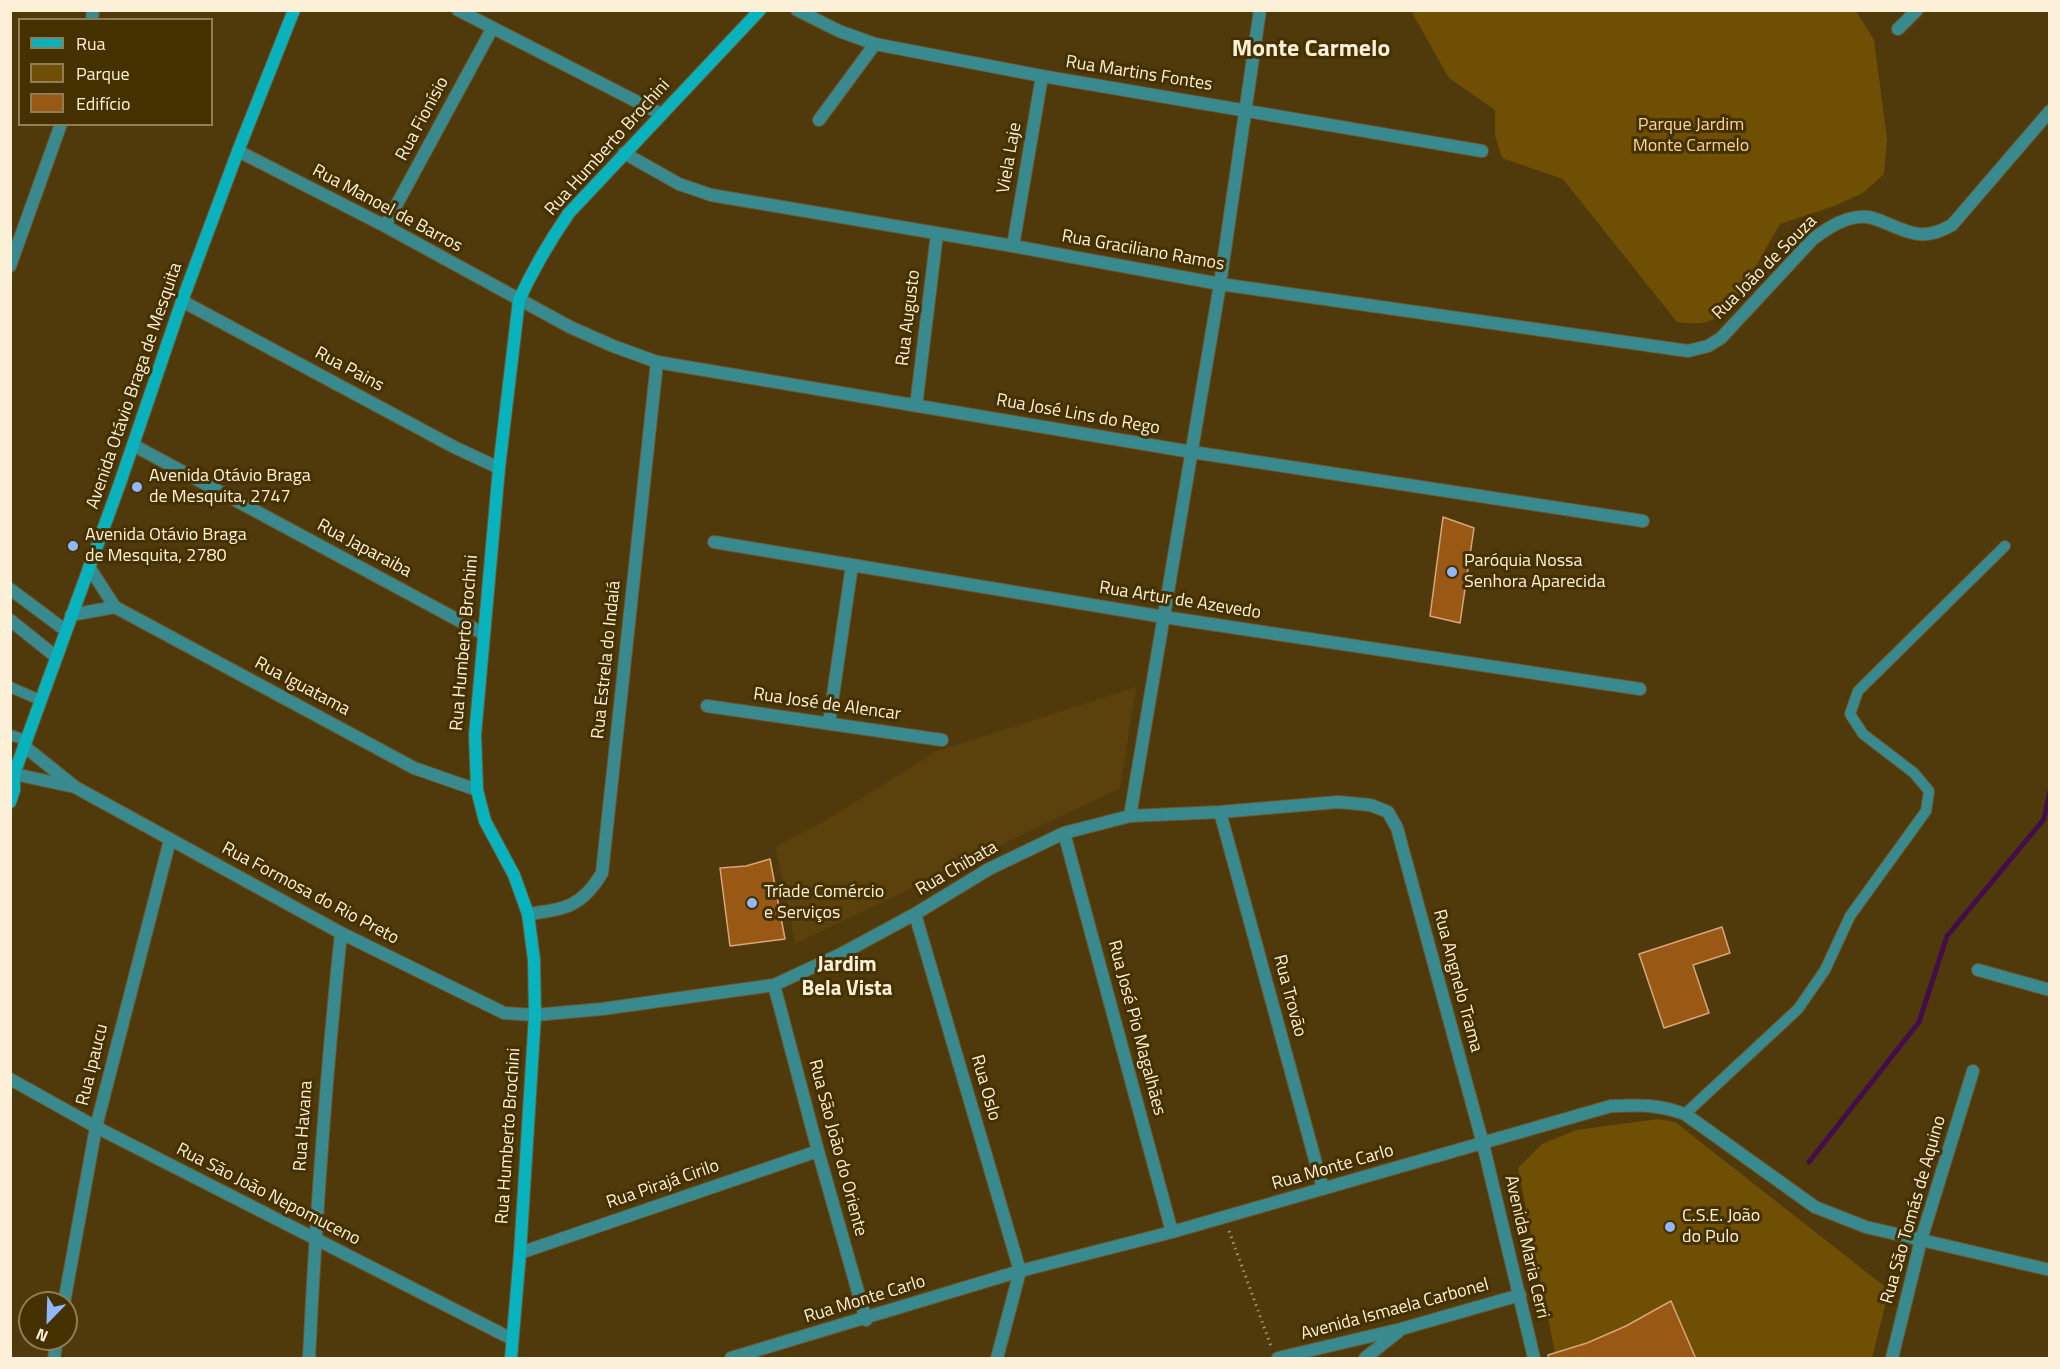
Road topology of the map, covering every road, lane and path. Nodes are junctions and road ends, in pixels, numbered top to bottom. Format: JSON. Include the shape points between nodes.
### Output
{"nodes":[{"id":1,"x":294,"y":10,"type":"edge"},
{"id":2,"x":458,"y":10,"type":"edge"},
{"id":3,"x":760,"y":10,"type":"edge"},
{"id":4,"x":797,"y":10,"type":"edge"},
{"id":5,"x":1260,"y":10,"type":"edge"},
{"id":6,"x":1917,"y":10,"type":"edge"},
{"id":7,"x":492,"y":29,"type":"junction"},
{"id":8,"x":1898,"y":29,"type":"dead end"},
{"id":9,"x":876,"y":44,"type":"junction"},
{"id":10,"x":1042,"y":76,"type":"junction"},
{"id":11,"x":1245,"y":109,"type":"junction"},
{"id":12,"x":2049,"y":111,"type":"edge"},
{"id":13,"x":662,"y":114,"type":"junction"},
{"id":14,"x":819,"y":120,"type":"dead end"},
{"id":15,"x":61,"y":126,"type":"edge"},
{"id":16,"x":1482,"y":150,"type":"dead end"},
{"id":17,"x":238,"y":151,"type":"junction"},
{"id":18,"x":624,"y":153,"type":"junction"},
{"id":19,"x":385,"y":226,"type":"junction"},
{"id":20,"x":938,"y":234,"type":"junction"},
{"id":21,"x":1013,"y":246,"type":"junction"},
{"id":22,"x":10,"y":266,"type":"edge"},
{"id":23,"x":1220,"y":284,"type":"junction"},
{"id":24,"x":519,"y":300,"type":"junction"},
{"id":25,"x":182,"y":301,"type":"junction"},
{"id":26,"x":1666,"y":348,"type":"joint"},
{"id":27,"x":657,"y":362,"type":"junction"},
{"id":28,"x":916,"y":406,"type":"junction"},
{"id":29,"x":133,"y":445,"type":"junction"},
{"id":30,"x":1192,"y":452,"type":"junction"},
{"id":31,"x":499,"y":468,"type":"junction"},
{"id":32,"x":1643,"y":521,"type":"dead end"},
{"id":33,"x":714,"y":542,"type":"dead end"},
{"id":34,"x":2005,"y":546,"type":"dead end"},
{"id":35,"x":852,"y":565,"type":"junction"},
{"id":36,"x":89,"y":567,"type":"junction"},
{"id":37,"x":10,"y":589,"type":"edge"},
{"id":38,"x":115,"y":607,"type":"junction"},
{"id":39,"x":71,"y":615,"type":"junction"},
{"id":40,"x":1164,"y":617,"type":"junction"},
{"id":41,"x":10,"y":620,"type":"edge"},
{"id":42,"x":65,"y":630,"type":"junction"},
{"id":43,"x":484,"y":634,"type":"junction"},
{"id":44,"x":55,"y":656,"type":"junction"},
{"id":45,"x":10,"y":687,"type":"edge"},
{"id":46,"x":1640,"y":689,"type":"dead end"},
{"id":47,"x":40,"y":700,"type":"junction"},
{"id":48,"x":707,"y":706,"type":"dead end"},
{"id":49,"x":828,"y":723,"type":"junction"},
{"id":50,"x":10,"y":735,"type":"edge"},
{"id":51,"x":942,"y":740,"type":"dead end"},
{"id":52,"x":25,"y":743,"type":"junction"},
{"id":53,"x":12,"y":776,"type":"edge"},
{"id":54,"x":75,"y":787,"type":"junction"},
{"id":55,"x":477,"y":790,"type":"junction"},
{"id":56,"x":10,"y":802,"type":"edge"},
{"id":57,"x":1220,"y":812,"type":"junction"},
{"id":58,"x":1130,"y":816,"type":"junction"},
{"id":59,"x":1397,"y":828,"type":"joint"},
{"id":60,"x":1064,"y":833,"type":"junction"},
{"id":61,"x":170,"y":840,"type":"junction"},
{"id":62,"x":528,"y":914,"type":"junction"},
{"id":63,"x":915,"y":914,"type":"junction"},
{"id":64,"x":341,"y":933,"type":"junction"},
{"id":65,"x":1978,"y":970,"type":"dead end"},
{"id":66,"x":774,"y":985,"type":"junction"},
{"id":67,"x":2049,"y":990,"type":"edge"},
{"id":68,"x":535,"y":1015,"type":"junction"},
{"id":69,"x":1973,"y":1071,"type":"dead end"},
{"id":70,"x":10,"y":1079,"type":"edge"},
{"id":71,"x":1685,"y":1114,"type":"junction"},
{"id":72,"x":96,"y":1126,"type":"junction"},
{"id":73,"x":1483,"y":1144,"type":"junction"},
{"id":74,"x":818,"y":1151,"type":"junction"},
{"id":75,"x":1323,"y":1189,"type":"junction"},
{"id":76,"x":1224,"y":1217,"type":"junction"},
{"id":77,"x":1172,"y":1232,"type":"junction"},
{"id":78,"x":315,"y":1240,"type":"junction"},
{"id":79,"x":1921,"y":1240,"type":"junction"},
{"id":80,"x":520,"y":1253,"type":"junction"},
{"id":81,"x":2049,"y":1270,"type":"edge"},
{"id":82,"x":1020,"y":1271,"type":"junction"},
{"id":83,"x":66,"y":1291,"type":"edge"},
{"id":84,"x":1520,"y":1295,"type":"junction"},
{"id":85,"x":866,"y":1320,"type":"junction"},
{"id":86,"x":1401,"y":1329,"type":"junction"},
{"id":87,"x":512,"y":1339,"type":"junction"},
{"id":88,"x":1275,"y":1353,"type":"edge"},
{"id":89,"x":309,"y":1359,"type":"edge"},
{"id":90,"x":511,"y":1359,"type":"edge"},
{"id":91,"x":731,"y":1359,"type":"edge"},
{"id":92,"x":997,"y":1359,"type":"edge"},
{"id":93,"x":1365,"y":1359,"type":"edge"},
{"id":94,"x":1534,"y":1359,"type":"edge"},
{"id":95,"x":1892,"y":1359,"type":"edge"}],
"edges":[{"from":1,"to":17,"type":"street","name":"Avenida Otávio Braga de Mesquita"},
{"from":2,"to":7,"type":"street"},
{"from":3,"to":13,"type":"street","name":"Rua Humberto Brochini"},
{"from":4,"to":9,"type":"street","name":"Rua Martins Fontes"},
{"from":5,"to":11,"type":"street"},
{"from":6,"to":8,"type":"street"},
{"from":7,"to":13,"type":"street"},
{"from":7,"to":19,"type":"street","name":"Rua Fionísio"},
{"from":9,"to":10,"type":"street","name":"Rua Martins Fontes"},
{"from":9,"to":14,"type":"street"},
{"from":10,"to":11,"type":"street","name":"Rua Martins Fontes"},
{"from":10,"to":21,"type":"street","name":"Viela Laje"},
{"from":11,"to":16,"type":"street","name":"Rua Martins Fontes"},
{"from":11,"to":23,"type":"street"},
{"from":12,"to":26,"type":"street","name":"Rua João de Souza","via":[[1952,225],[1925,235],[1869,217],[1840,221],[1813,240],[1721,338],[1688,351]]},
{"from":13,"to":18,"type":"street","name":"Rua Humberto Brochini"},
{"from":15,"to":22,"type":"street"},
{"from":17,"to":19,"type":"street","name":"Rua Manoel de Barros"},
{"from":17,"to":25,"type":"street","name":"Avenida Otávio Braga de Mesquita"},
{"from":18,"to":20,"type":"street","name":"Rua Graciliano Ramos","via":[[679,184],[711,195]]},
{"from":18,"to":24,"type":"street","name":"Rua Humberto Brochini","via":[[568,213]]},
{"from":19,"to":24,"type":"street","name":"Rua Manoel de Barros"},
{"from":20,"to":21,"type":"street","name":"Rua Graciliano Ramos"},
{"from":20,"to":28,"type":"street","name":"Rua Augusto"},
{"from":21,"to":23,"type":"street","name":"Rua Graciliano Ramos"},
{"from":23,"to":26,"type":"street","name":"Rua Graciliano Ramos"},
{"from":23,"to":30,"type":"street"},
{"from":24,"to":27,"type":"street","name":"Rua José Lins do Rego","via":[[570,327]]},
{"from":24,"to":31,"type":"street","name":"Rua Humberto Brochini"},
{"from":25,"to":29,"type":"street","name":"Avenida Otávio Braga de Mesquita"},
{"from":25,"to":31,"type":"street","name":"Rua Pains"},
{"from":27,"to":28,"type":"street","name":"Rua José Lins do Rego"},
{"from":27,"to":62,"type":"street","name":"Rua Estrela do Indaiá","via":[[602,873],[591,892],[577,902]]},
{"from":28,"to":30,"type":"street","name":"Rua José Lins do Rego"},
{"from":29,"to":36,"type":"street","name":"Avenida Otávio Braga de Mesquita"},
{"from":29,"to":43,"type":"street","name":"Rua Japaraiba"},
{"from":30,"to":32,"type":"street","name":"Rua José Lins do Rego"},
{"from":30,"to":40,"type":"street"},
{"from":31,"to":43,"type":"street","name":"Rua Humberto Brochini"},
{"from":33,"to":35,"type":"street","name":"Rua Artur de Azevedo"},
{"from":34,"to":71,"type":"lane","via":[[1858,691],[1850,714],[1863,734],[1914,773],[1929,791],[1926,811],[1850,916],[1825,970],[1798,1009]]},
{"from":35,"to":40,"type":"street","name":"Rua Artur de Azevedo"},
{"from":35,"to":49,"type":"street"},
{"from":36,"to":38,"type":"street","name":"Rua Iguatama"},
{"from":36,"to":39,"type":"street","name":"Avenida Otávio Braga de Mesquita"},
{"from":37,"to":42,"type":"street"},
{"from":38,"to":39,"type":"street"},
{"from":38,"to":55,"type":"street","name":"Rua Iguatama","via":[[414,768]]},
{"from":39,"to":42,"type":"street","name":"Avenida Otávio Braga de Mesquita"},
{"from":40,"to":46,"type":"street","name":"Rua Artur de Azevedo"},
{"from":40,"to":58,"type":"street"},
{"from":41,"to":44,"type":"street"},
{"from":42,"to":44,"type":"street","name":"Avenida Otávio Braga de Mesquita"},
{"from":43,"to":55,"type":"street","name":"Rua Humberto Brochini","via":[[475,735]]},
{"from":44,"to":47,"type":"street","name":"Avenida Otávio Braga de Mesquita"},
{"from":45,"to":47,"type":"lane"},
{"from":47,"to":52,"type":"street","name":"Avenida Otávio Braga de Mesquita"},
{"from":48,"to":49,"type":"street","name":"Rua José de Alencar"},
{"from":49,"to":51,"type":"street","name":"Rua José de Alencar"},
{"from":50,"to":52,"type":"lane"},
{"from":52,"to":53,"type":"street","name":"Avenida Otávio Braga de Mesquita"},
{"from":52,"to":54,"type":"street","name":"Rua Formosa do Rio Preto"},
{"from":53,"to":54,"type":"street","name":"Rua Formosa do Rio Preto"},
{"from":53,"to":56,"type":"street","name":"Avenida Otávio Braga de Mesquita","via":[[14,790]]},
{"from":54,"to":61,"type":"street","name":"Rua Formosa do Rio Preto"},
{"from":55,"to":62,"type":"street","name":"Rua Humberto Brochini","via":[[485,821],[514,875]]},
{"from":57,"to":58,"type":"street","name":"Rua Chibata"},
{"from":57,"to":59,"type":"street","name":"Rua Chibata","via":[[1338,802],[1381,808]]},
{"from":57,"to":75,"type":"street","name":"Rua Trovão"},
{"from":58,"to":60,"type":"street","name":"Rua Chibata"},
{"from":59,"to":73,"type":"street","name":"Rua Angnelo Trama"},
{"from":60,"to":63,"type":"street","name":"Rua Chibata","via":[[989,869]]},
{"from":60,"to":77,"type":"street","name":"Rua José Pio Magalhães"},
{"from":61,"to":64,"type":"street","name":"Rua Formosa do Rio Preto"},
{"from":61,"to":72,"type":"street","name":"Rua Ipaucu"},
{"from":62,"to":68,"type":"street","name":"Rua Humberto Brochini"},
{"from":63,"to":66,"type":"street","name":"Rua Chibata"},
{"from":63,"to":82,"type":"street","name":"Rua Oslo"},
{"from":64,"to":68,"type":"street","name":"Rua Formosa do Rio Preto","via":[[482,1003],[504,1012]]},
{"from":64,"to":78,"type":"street","name":"Rua Havana","via":[[326,1070]]},
{"from":65,"to":67,"type":"street"},
{"from":66,"to":68,"type":"street","name":"Rua Chibata"},
{"from":66,"to":74,"type":"street","name":"Rua São João do Oriente"},
{"from":68,"to":80,"type":"street","name":"Rua Humberto Brochini"},
{"from":69,"to":79,"type":"street","name":"Rua São Tomás de Aquino"},
{"from":70,"to":72,"type":"street","name":"Rua São João Nepomuceno"},
{"from":71,"to":73,"type":"street","name":"Rua Monte Carlo","via":[[1645,1104],[1611,1106]]},
{"from":71,"to":79,"type":"street","name":"Rua Monte Carlo","via":[[1815,1207],[1866,1227]]},
{"from":72,"to":78,"type":"street","name":"Rua São João Nepomuceno"},
{"from":72,"to":83,"type":"street","name":"Rua Ipaucu"},
{"from":73,"to":75,"type":"street","name":"Rua Monte Carlo"},
{"from":73,"to":84,"type":"street","name":"Avenida Maria Cerri"},
{"from":74,"to":80,"type":"street","name":"Rua Pirajá Cirilo"},
{"from":74,"to":85,"type":"street","name":"Rua São João do Oriente"},
{"from":75,"to":76,"type":"street","name":"Rua Monte Carlo"},
{"from":76,"to":77,"type":"street","name":"Rua Monte Carlo"},
{"from":76,"to":88,"type":"path"},
{"from":77,"to":82,"type":"street","name":"Rua Monte Carlo"},
{"from":78,"to":87,"type":"street","name":"Rua São João Nepomuceno"},
{"from":78,"to":89,"type":"street","name":"Rua Havana"},
{"from":79,"to":81,"type":"street","name":"Rua Monte Carlo"},
{"from":79,"to":95,"type":"street","name":"Rua São Tomás de Aquino"},
{"from":80,"to":87,"type":"street","name":"Rua Humberto Brochini"},
{"from":82,"to":85,"type":"street","name":"Rua Monte Carlo"},
{"from":82,"to":92,"type":"street"},
{"from":84,"to":86,"type":"street","name":"Avenida Ismaela Carbonel"},
{"from":84,"to":94,"type":"street","name":"Avenida Maria Cerri"},
{"from":85,"to":91,"type":"street","name":"Rua Monte Carlo"},
{"from":86,"to":88,"type":"street","name":"Avenida Ismaela Carbonel"},
{"from":86,"to":93,"type":"street"},
{"from":87,"to":90,"type":"street","name":"Rua Humberto Brochini"}]}
